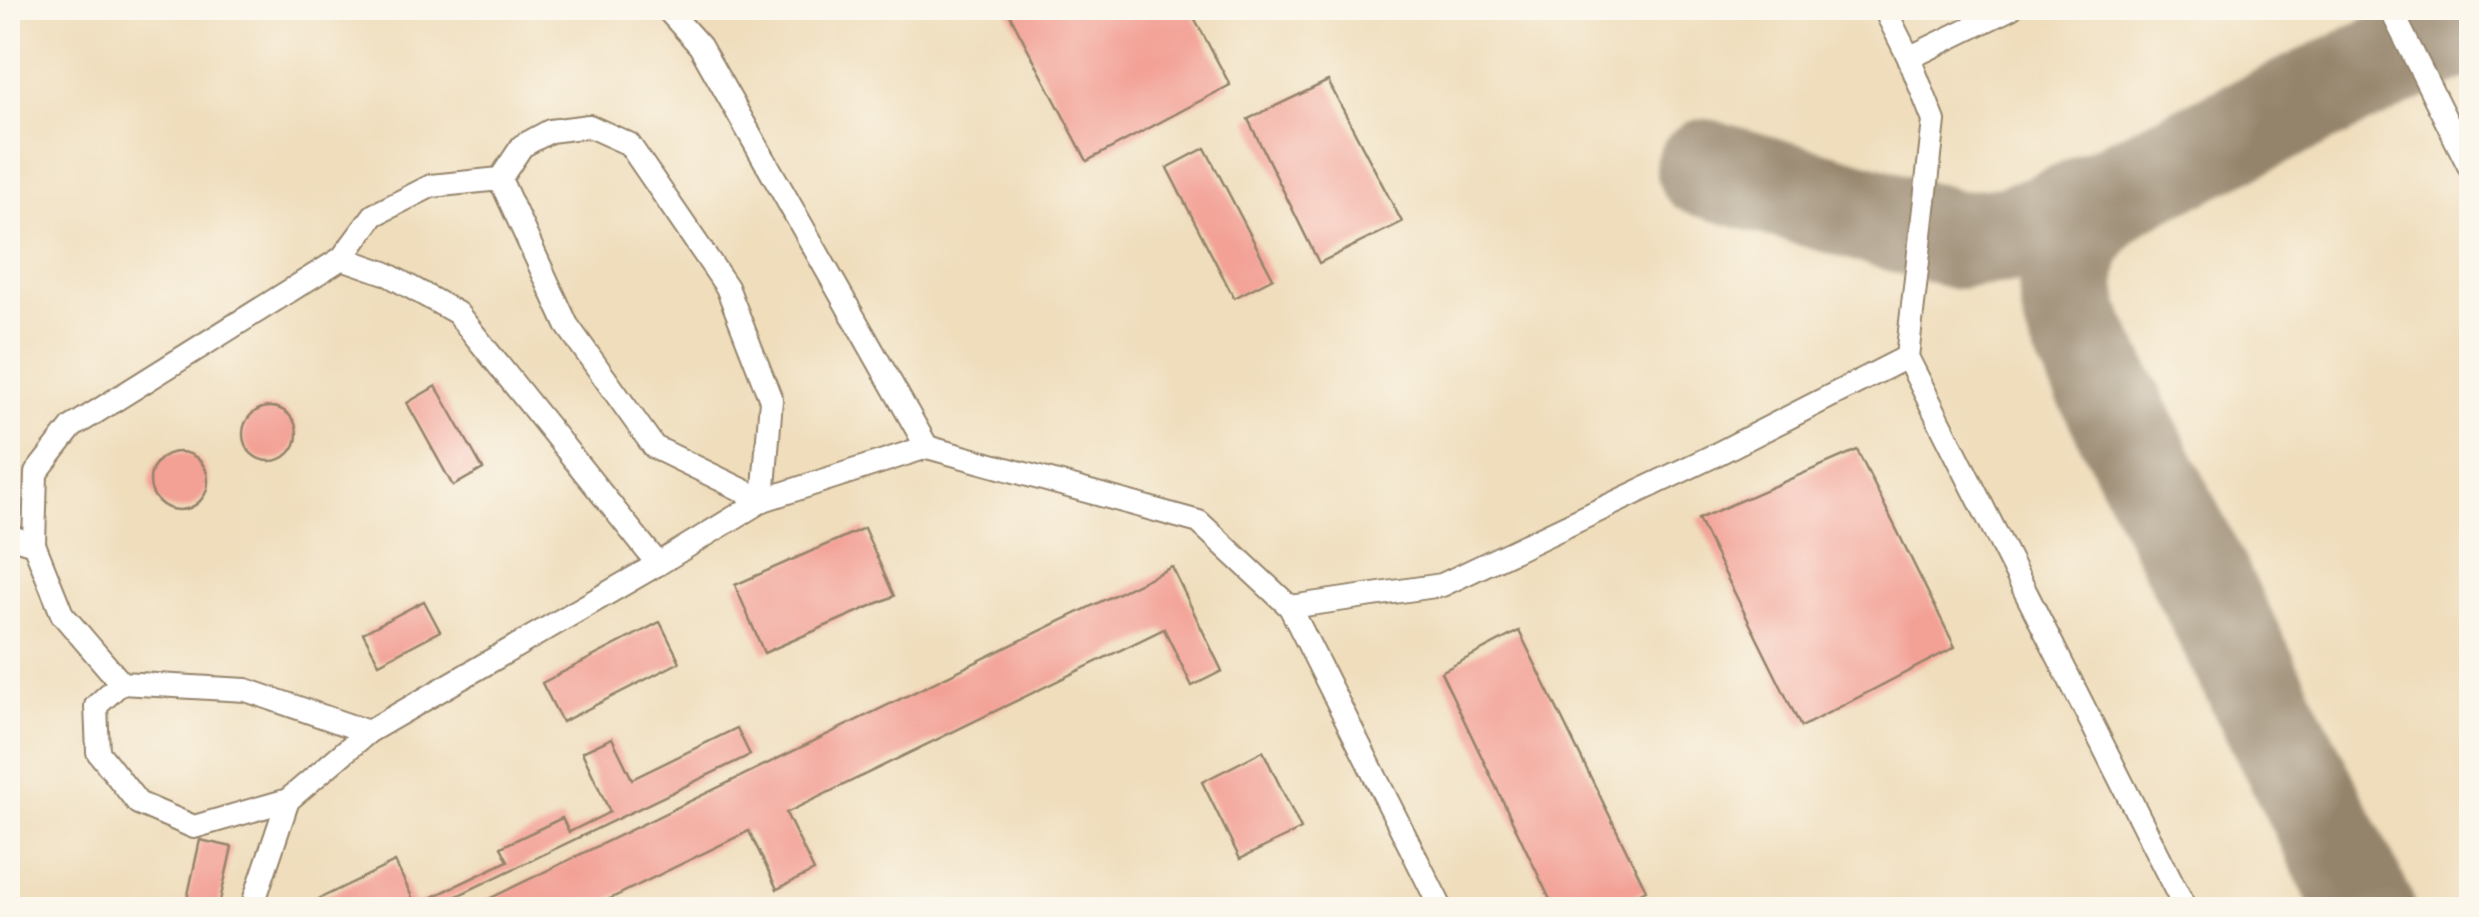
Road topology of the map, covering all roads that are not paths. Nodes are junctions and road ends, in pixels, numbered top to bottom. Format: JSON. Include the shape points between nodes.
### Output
{"nodes":[{"id":1,"x":666,"y":8,"type":"edge"},
{"id":2,"x":1884,"y":8,"type":"edge"},
{"id":3,"x":2011,"y":8,"type":"edge"},
{"id":4,"x":2390,"y":8,"type":"edge"},
{"id":5,"x":1909,"y":58,"type":"junction"},
{"id":6,"x":2472,"y":172,"type":"edge"},
{"id":7,"x":500,"y":179,"type":"junction"},
{"id":8,"x":342,"y":258,"type":"junction"},
{"id":9,"x":1908,"y":357,"type":"junction"},
{"id":10,"x":927,"y":447,"type":"junction"},
{"id":11,"x":763,"y":500,"type":"junction"},
{"id":12,"x":8,"y":536,"type":"edge"},
{"id":13,"x":34,"y":544,"type":"junction"},
{"id":14,"x":658,"y":564,"type":"junction"},
{"id":15,"x":1290,"y":608,"type":"junction"},
{"id":16,"x":121,"y":682,"type":"junction"},
{"id":17,"x":368,"y":732,"type":"junction"},
{"id":18,"x":288,"y":800,"type":"junction"},
{"id":19,"x":250,"y":910,"type":"edge"},
{"id":20,"x":1442,"y":910,"type":"edge"},
{"id":21,"x":2186,"y":910,"type":"edge"}],
"edges":[{"from":1,"to":10,"type":"lane","via":[[700,46]]},
{"from":2,"to":5,"type":"lane"},
{"from":3,"to":5,"type":"lane"},
{"from":4,"to":6,"type":"lane"},
{"from":5,"to":9,"type":"lane","via":[[1934,121]]},
{"from":7,"to":8,"type":"lane","via":[[431,186],[374,216]]},
{"from":7,"to":11,"type":"lane","via":[[567,325],[654,447]]},
{"from":7,"to":11,"type":"lane","via":[[522,146],[550,130],[588,126],[628,144],[727,287],[771,400]]},
{"from":8,"to":13,"type":"lane","via":[[72,427],[36,473]]},
{"from":8,"to":14,"type":"lane","via":[[385,273],[456,313]]},
{"from":9,"to":15,"type":"lane","via":[[1442,585]]},
{"from":9,"to":21,"type":"lane"},
{"from":10,"to":11,"type":"lane"},
{"from":10,"to":15,"type":"lane","via":[[1199,522]]},
{"from":11,"to":14,"type":"lane"},
{"from":12,"to":13,"type":"lane"},
{"from":13,"to":16,"type":"lane","via":[[62,614]]},
{"from":14,"to":17,"type":"lane"},
{"from":15,"to":20,"type":"lane"},
{"from":16,"to":17,"type":"lane","via":[[246,690]]},
{"from":16,"to":18,"type":"lane","via":[[96,706],[98,752],[138,802],[194,827]]},
{"from":17,"to":18,"type":"lane"},
{"from":18,"to":19,"type":"lane"}]}
